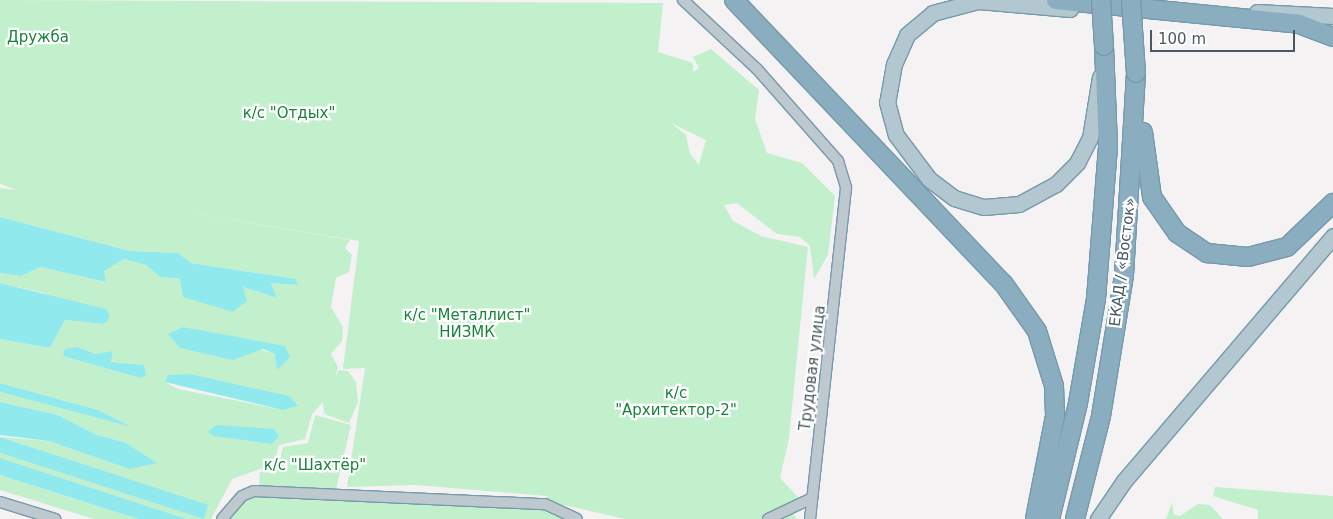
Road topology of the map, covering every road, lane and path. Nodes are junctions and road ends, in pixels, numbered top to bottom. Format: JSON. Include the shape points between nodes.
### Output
{"nodes":[{"id":1,"x":683,"y":0,"type":"edge"},
{"id":2,"x":734,"y":0,"type":"edge"},
{"id":3,"x":1056,"y":0,"type":"edge"},
{"id":4,"x":1101,"y":0,"type":"edge"},
{"id":5,"x":1126,"y":4,"type":"edge"},
{"id":6,"x":1163,"y":11,"type":"junction"},
{"id":7,"x":1333,"y":16,"type":"edge"},
{"id":8,"x":1333,"y":37,"type":"edge"},
{"id":9,"x":1104,"y":46,"type":"junction"},
{"id":10,"x":1136,"y":79,"type":"junction"},
{"id":11,"x":1333,"y":203,"type":"edge"},
{"id":12,"x":1333,"y":236,"type":"edge"},
{"id":13,"x":812,"y":498,"type":"junction"},
{"id":14,"x":0,"y":502,"type":"edge"},
{"id":15,"x":55,"y":519,"type":"edge"},
{"id":16,"x":222,"y":519,"type":"edge"},
{"id":17,"x":577,"y":519,"type":"edge"},
{"id":18,"x":768,"y":519,"type":"edge"},
{"id":19,"x":810,"y":519,"type":"edge"},
{"id":20,"x":1035,"y":519,"type":"edge"},
{"id":21,"x":1050,"y":519,"type":"edge"},
{"id":22,"x":1075,"y":519,"type":"edge"},
{"id":23,"x":1098,"y":519,"type":"edge"}],
"edges":[{"from":1,"to":13,"type":"street","name":"Трудовая улица","via":[[751,62],[838,160],[846,188]]},
{"from":2,"to":20,"type":"highway","via":[[1002,283],[1037,331],[1054,386],[1055,416]]},
{"from":3,"to":5,"type":"highway"},
{"from":4,"to":9,"type":"highway","name":"ЕКАД / «Восток»","bridge":true},
{"from":5,"to":6,"type":"highway"},
{"from":5,"to":9,"type":"main road","via":[[1080,10],[978,1],[933,13],[900,48],[888,84],[890,122],[910,158],[941,191],[984,207],[1019,204],[1056,184],[1084,152],[1094,122]]},
{"from":5,"to":10,"type":"highway","name":"ЕКАД / «Восток»","bridge":true},
{"from":6,"to":7,"type":"main road"},
{"from":6,"to":8,"type":"highway","via":[[1299,24]]},
{"from":9,"to":21,"type":"highway","name":"ЕКАД / «Восток»","via":[[1108,146],[1097,290],[1078,403]]},
{"from":10,"to":11,"type":"highway","via":[[1152,196],[1177,232],[1190,243],[1229,257],[1266,255],[1305,233]]},
{"from":10,"to":22,"type":"highway","name":"ЕКАД / «Восток»","via":[[1124,275],[1101,416]]},
{"from":12,"to":23,"type":"main road","via":[[1140,462]]},
{"from":13,"to":18,"type":"street"},
{"from":13,"to":19,"type":"street","name":"Трудовая улица"},
{"from":14,"to":15,"type":"street"},
{"from":16,"to":17,"type":"street","via":[[242,496],[254,491],[525,502],[545,504]]}]}
